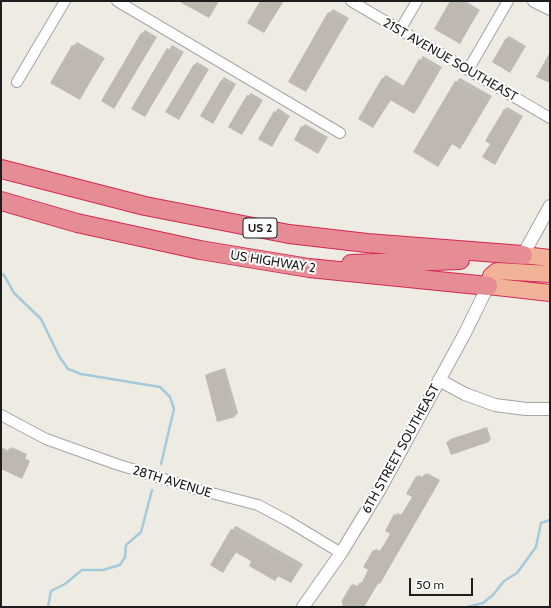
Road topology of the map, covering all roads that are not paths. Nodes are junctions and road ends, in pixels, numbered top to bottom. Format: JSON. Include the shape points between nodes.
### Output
{"nodes":[{"id":1,"x":65,"y":1,"type":"edge"},
{"id":2,"x":117,"y":1,"type":"edge"},
{"id":3,"x":351,"y":1,"type":"edge"},
{"id":4,"x":417,"y":1,"type":"edge"},
{"id":5,"x":508,"y":1,"type":"edge"},
{"id":6,"x":534,"y":1,"type":"edge"},
{"id":7,"x":550,"y":9,"type":"edge"},
{"id":8,"x":400,"y":30,"type":"junction"},
{"id":9,"x":468,"y":70,"type":"junction"},
{"id":10,"x":17,"y":82,"type":"dead end"},
{"id":11,"x":550,"y":118,"type":"edge"},
{"id":12,"x":340,"y":133,"type":"dead end"},
{"id":13,"x":1,"y":164,"type":"edge"},
{"id":14,"x":1,"y":169,"type":"edge"},
{"id":15,"x":31,"y":178,"type":"junction"},
{"id":16,"x":1,"y":201,"type":"edge"},
{"id":17,"x":550,"y":206,"type":"edge"},
{"id":18,"x":523,"y":255,"type":"junction"},
{"id":19,"x":550,"y":258,"type":"edge"},
{"id":20,"x":309,"y":268,"type":"junction"},
{"id":21,"x":550,"y":274,"type":"edge"},
{"id":22,"x":488,"y":286,"type":"junction"},
{"id":23,"x":550,"y":293,"type":"edge"},
{"id":24,"x":439,"y":380,"type":"junction"},
{"id":25,"x":550,"y":409,"type":"edge"},
{"id":26,"x":1,"y":415,"type":"edge"},
{"id":27,"x":341,"y":553,"type":"junction"},
{"id":28,"x":303,"y":607,"type":"edge"}],
"edges":[{"from":1,"to":10,"type":"street"},
{"from":2,"to":12,"type":"street"},
{"from":3,"to":8,"type":"street","name":"21ST AVENUE SOUTHEAST"},
{"from":4,"to":8,"type":"street"},
{"from":5,"to":9,"type":"street"},
{"from":6,"to":7,"type":"street"},
{"from":8,"to":9,"type":"street","name":"21ST AVENUE SOUTHEAST"},
{"from":9,"to":11,"type":"street","name":"21ST AVENUE SOUTHEAST"},
{"from":13,"to":15,"type":"highway"},
{"from":14,"to":15,"type":"highway","number":"US 2"},
{"from":15,"to":18,"type":"highway","number":"US 2","via":[[145,206],[289,234]]},
{"from":16,"to":20,"type":"highway","name":"US HIGHWAY 2","number":"US 2","via":[[77,223],[200,250]]},
{"from":17,"to":18,"type":"street"},
{"from":18,"to":19,"type":"highway","number":"US 2"},
{"from":18,"to":20,"type":"highway","via":[[519,261],[510,263],[440,260]]},
{"from":20,"to":22,"type":"highway","name":"US HIGHWAY 2","number":"US 2"},
{"from":21,"to":22,"type":"highway","via":[[497,271],[491,276]]},
{"from":22,"to":23,"type":"highway","name":"US HIGHWAY 2","number":"US 2"},
{"from":22,"to":24,"type":"street","name":"6TH STREET SOUTHEAST"},
{"from":24,"to":25,"type":"street","via":[[495,406]]},
{"from":24,"to":27,"type":"street","name":"6TH STREET SOUTHEAST","via":[[380,489]]},
{"from":26,"to":27,"type":"street","name":"28TH AVENUE","via":[[46,439],[116,464],[258,505]]},
{"from":27,"to":28,"type":"street","name":"6TH STREET SOUTHEAST"}]}
